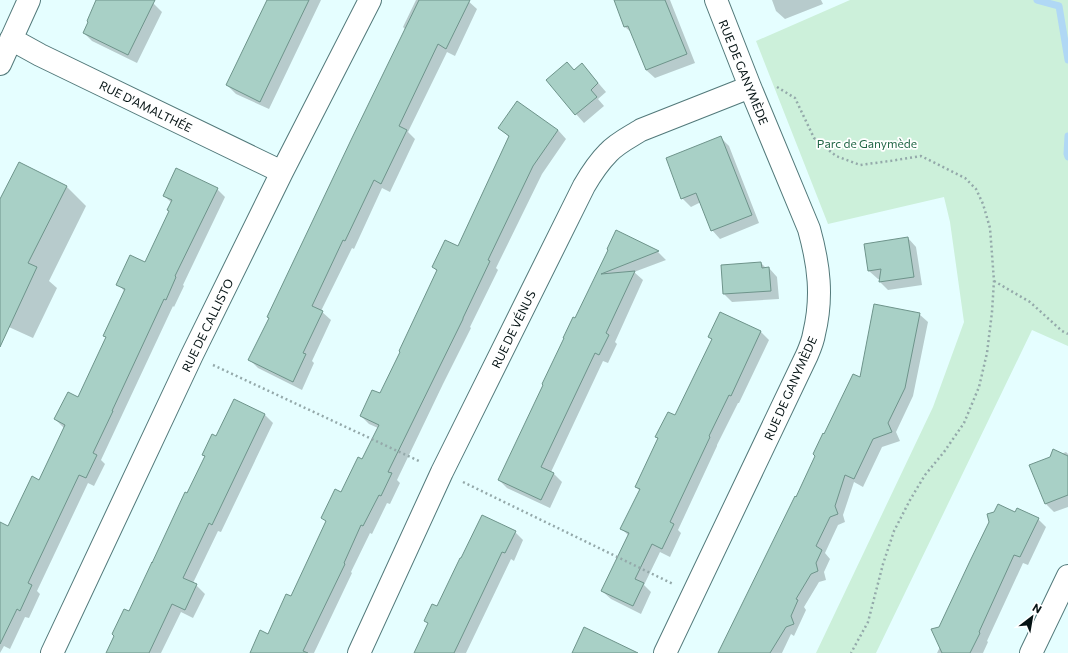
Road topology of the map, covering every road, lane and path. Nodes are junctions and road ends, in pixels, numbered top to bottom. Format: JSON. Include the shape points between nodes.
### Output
{"nodes":[{"id":1,"x":29,"y":0,"type":"edge"},
{"id":2,"x":370,"y":0,"type":"edge"},
{"id":3,"x":716,"y":0,"type":"edge"},
{"id":4,"x":11,"y":39,"type":"junction"},
{"id":5,"x":0,"y":64,"type":"edge"},
{"id":6,"x":750,"y":87,"type":"junction"},
{"id":7,"x":282,"y":172,"type":"junction"},
{"id":8,"x":994,"y":281,"type":"junction"},
{"id":9,"x":1068,"y":334,"type":"edge"},
{"id":10,"x":1068,"y":576,"type":"edge"},
{"id":11,"x":52,"y":653,"type":"edge"},
{"id":12,"x":359,"y":653,"type":"edge"},
{"id":13,"x":665,"y":653,"type":"edge"},
{"id":14,"x":851,"y":653,"type":"edge"},
{"id":15,"x":1031,"y":653,"type":"edge"}],
"edges":[{"from":1,"to":4,"type":"street"},
{"from":2,"to":7,"type":"street","name":"RUE DE CALLISTO"},
{"from":3,"to":6,"type":"street","name":"RUE DE GANYMÈDE"},
{"from":4,"to":5,"type":"street"},
{"from":4,"to":7,"type":"street","name":"RUE D'AMALTHÉE"},
{"from":6,"to":8,"type":"path","via":[[778,87],[795,98],[814,138],[836,156],[860,165],[921,156],[965,178],[976,189],[990,228]]},
{"from":6,"to":12,"type":"street","name":"RUE DE VÉNUS","via":[[642,130],[609,152],[596,166],[442,472]]},
{"from":6,"to":13,"type":"street","name":"RUE DE GANYMÈDE","via":[[809,229],[815,250],[819,285],[817,318],[807,355]]},
{"from":7,"to":11,"type":"street","name":"RUE DE CALLISTO","via":[[192,355]]},
{"from":8,"to":9,"type":"path","via":[[1030,302]]},
{"from":8,"to":14,"type":"path","via":[[992,312],[979,386],[964,423],[925,475],[894,531],[868,622]]},
{"from":10,"to":15,"type":"street"}]}
